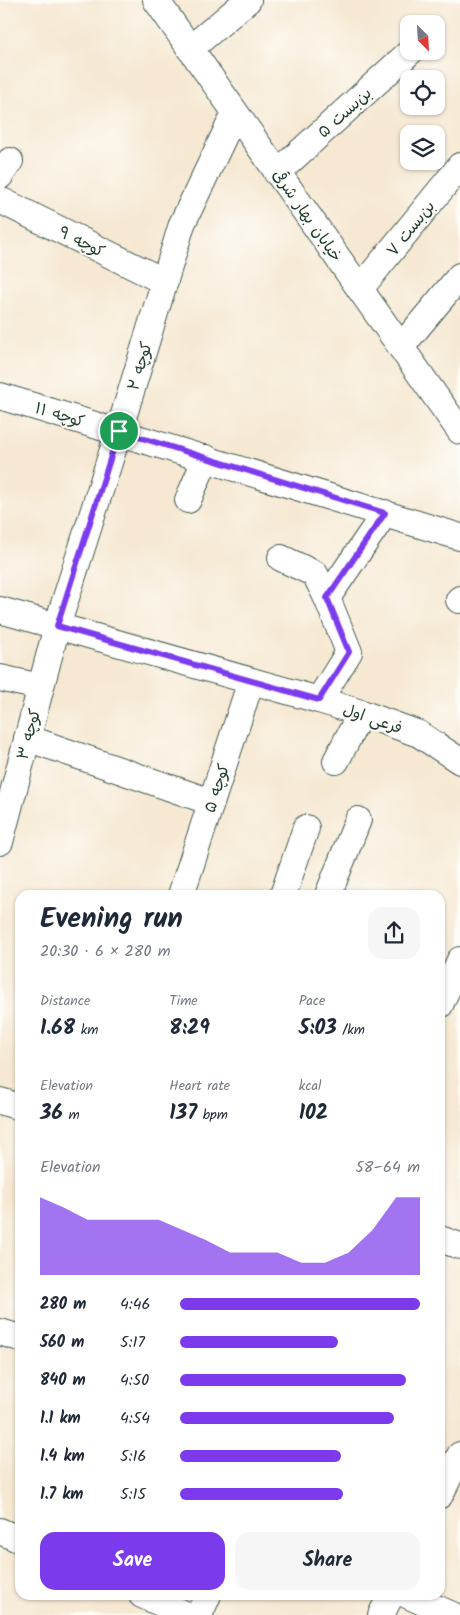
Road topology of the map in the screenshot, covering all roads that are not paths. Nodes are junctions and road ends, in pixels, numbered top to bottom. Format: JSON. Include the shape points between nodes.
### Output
{"nodes":[{"id":1,"x":156,"y":0,"type":"edge"},
{"id":2,"x":248,"y":0,"type":"edge"},
{"id":3,"x":190,"y":49,"type":"junction"},
{"id":4,"x":401,"y":60,"type":"edge"},
{"id":5,"x":235,"y":113,"type":"junction"},
{"id":6,"x":460,"y":166,"type":"edge"},
{"id":7,"x":278,"y":173,"type":"junction"},
{"id":8,"x":0,"y":200,"type":"edge"},
{"id":9,"x":460,"y":276,"type":"edge"},
{"id":10,"x":164,"y":282,"type":"junction"},
{"id":11,"x":360,"y":289,"type":"junction"},
{"id":12,"x":401,"y":348,"type":"junction"},
{"id":13,"x":0,"y":396,"type":"edge"},
{"id":14,"x":460,"y":430,"type":"edge"},
{"id":15,"x":119,"y":431,"type":"junction"},
{"id":16,"x":206,"y":458,"type":"junction"},
{"id":17,"x":188,"y":500,"type":"dead end"},
{"id":18,"x":385,"y":513,"type":"junction"},
{"id":19,"x":460,"y":537,"type":"edge"},
{"id":20,"x":281,"y":558,"type":"dead end"},
{"id":21,"x":327,"y":598,"type":"junction"},
{"id":22,"x":0,"y":610,"type":"edge"},
{"id":23,"x":57,"y":626,"type":"junction"},
{"id":24,"x":0,"y":678,"type":"edge"},
{"id":25,"x":251,"y":681,"type":"junction"},
{"id":26,"x":40,"y":687,"type":"junction"},
{"id":27,"x":319,"y":700,"type":"junction"},
{"id":28,"x":361,"y":713,"type":"junction"},
{"id":29,"x":27,"y":738,"type":"junction"},
{"id":30,"x":336,"y":761,"type":"dead end"},
{"id":31,"x":460,"y":761,"type":"edge"},
{"id":32,"x":7,"y":785,"type":"edge"},
{"id":33,"x":211,"y":802,"type":"junction"},
{"id":34,"x":358,"y":820,"type":"dead end"},
{"id":35,"x":306,"y":828,"type":"dead end"},
{"id":36,"x":0,"y":842,"type":"edge"},
{"id":37,"x":186,"y":890,"type":"edge"},
{"id":38,"x":285,"y":890,"type":"edge"},
{"id":39,"x":330,"y":890,"type":"edge"},
{"id":40,"x":453,"y":971,"type":"edge"},
{"id":41,"x":445,"y":992,"type":"edge"},
{"id":42,"x":0,"y":1101,"type":"edge"},
{"id":43,"x":15,"y":1106,"type":"edge"},
{"id":44,"x":445,"y":1241,"type":"edge"},
{"id":45,"x":460,"y":1246,"type":"edge"},
{"id":46,"x":0,"y":1332,"type":"edge"},
{"id":47,"x":15,"y":1336,"type":"edge"},
{"id":48,"x":460,"y":1455,"type":"edge"},
{"id":49,"x":445,"y":1486,"type":"edge"},
{"id":50,"x":0,"y":1531,"type":"edge"},
{"id":51,"x":15,"y":1538,"type":"edge"},
{"id":52,"x":153,"y":1600,"type":"edge"},
{"id":53,"x":206,"y":1600,"type":"edge"},
{"id":54,"x":389,"y":1600,"type":"edge"},
{"id":55,"x":418,"y":1600,"type":"edge"},
{"id":56,"x":187,"y":1615,"type":"edge"},
{"id":57,"x":199,"y":1615,"type":"edge"},
{"id":58,"x":382,"y":1615,"type":"edge"},
{"id":59,"x":452,"y":1615,"type":"edge"}],
"edges":[{"from":1,"to":3,"type":"street","name":"خیابان بهار شرقی"},
{"from":2,"to":3,"type":"street"},
{"from":3,"to":5,"type":"street","name":"خیابان بهار شرقی"},
{"from":4,"to":7,"type":"street","name":"بن‌بست ۵"},
{"from":5,"to":7,"type":"street","name":"خیابان بهار شرقی"},
{"from":5,"to":10,"type":"street","name":"کوچه ۲","via":[[182,224]]},
{"from":6,"to":11,"type":"street","name":"بن‌بست ۷"},
{"from":7,"to":11,"type":"street","name":"خیابان بهار شرقی"},
{"from":8,"to":10,"type":"street","name":"کوچه ۹"},
{"from":9,"to":12,"type":"street"},
{"from":10,"to":15,"type":"street","name":"کوچه ۲"},
{"from":11,"to":12,"type":"street","name":"خیابان بهار شرقی"},
{"from":12,"to":14,"type":"street","name":"خیابان بهار شرقی"},
{"from":13,"to":15,"type":"street","name":"کوچه ۱۱"},
{"from":15,"to":16,"type":"street","name":"کوچه ۱۱"},
{"from":15,"to":23,"type":"street","name":"کوچه ۲"},
{"from":16,"to":17,"type":"street"},
{"from":16,"to":18,"type":"street","name":"کوچه ۱۱"},
{"from":18,"to":19,"type":"street","name":"کوچه ۱۱"},
{"from":18,"to":21,"type":"street"},
{"from":20,"to":21,"type":"street","via":[[315,574]]},
{"from":21,"to":27,"type":"street","via":[[349,652]]},
{"from":22,"to":23,"type":"street","name":"فرعی اول"},
{"from":23,"to":25,"type":"street","name":"فرعی اول"},
{"from":23,"to":26,"type":"street","name":"کوچه ۳"},
{"from":24,"to":26,"type":"street"},
{"from":25,"to":27,"type":"street","name":"فرعی اول"},
{"from":25,"to":33,"type":"street","name":"کوچه ۵"},
{"from":26,"to":29,"type":"street","name":"کوچه ۳"},
{"from":27,"to":28,"type":"street","name":"فرعی اول"},
{"from":28,"to":30,"type":"street"},
{"from":28,"to":31,"type":"street","name":"فرعی اول","via":[[419,734]]},
{"from":29,"to":32,"type":"street","name":"کوچه ۳"},
{"from":29,"to":33,"type":"street"},
{"from":32,"to":36,"type":"street","name":"کوچه ۳"},
{"from":33,"to":37,"type":"street","name":"کوچه ۵"},
{"from":34,"to":39,"type":"street"},
{"from":35,"to":38,"type":"street"},
{"from":40,"to":41,"type":"street"},
{"from":42,"to":43,"type":"street"},
{"from":44,"to":45,"type":"street"},
{"from":46,"to":47,"type":"street"},
{"from":48,"to":49,"type":"street"},
{"from":50,"to":51,"type":"street"},
{"from":52,"to":56,"type":"street"},
{"from":53,"to":57,"type":"street"},
{"from":54,"to":58,"type":"street"},
{"from":55,"to":59,"type":"street"}]}
